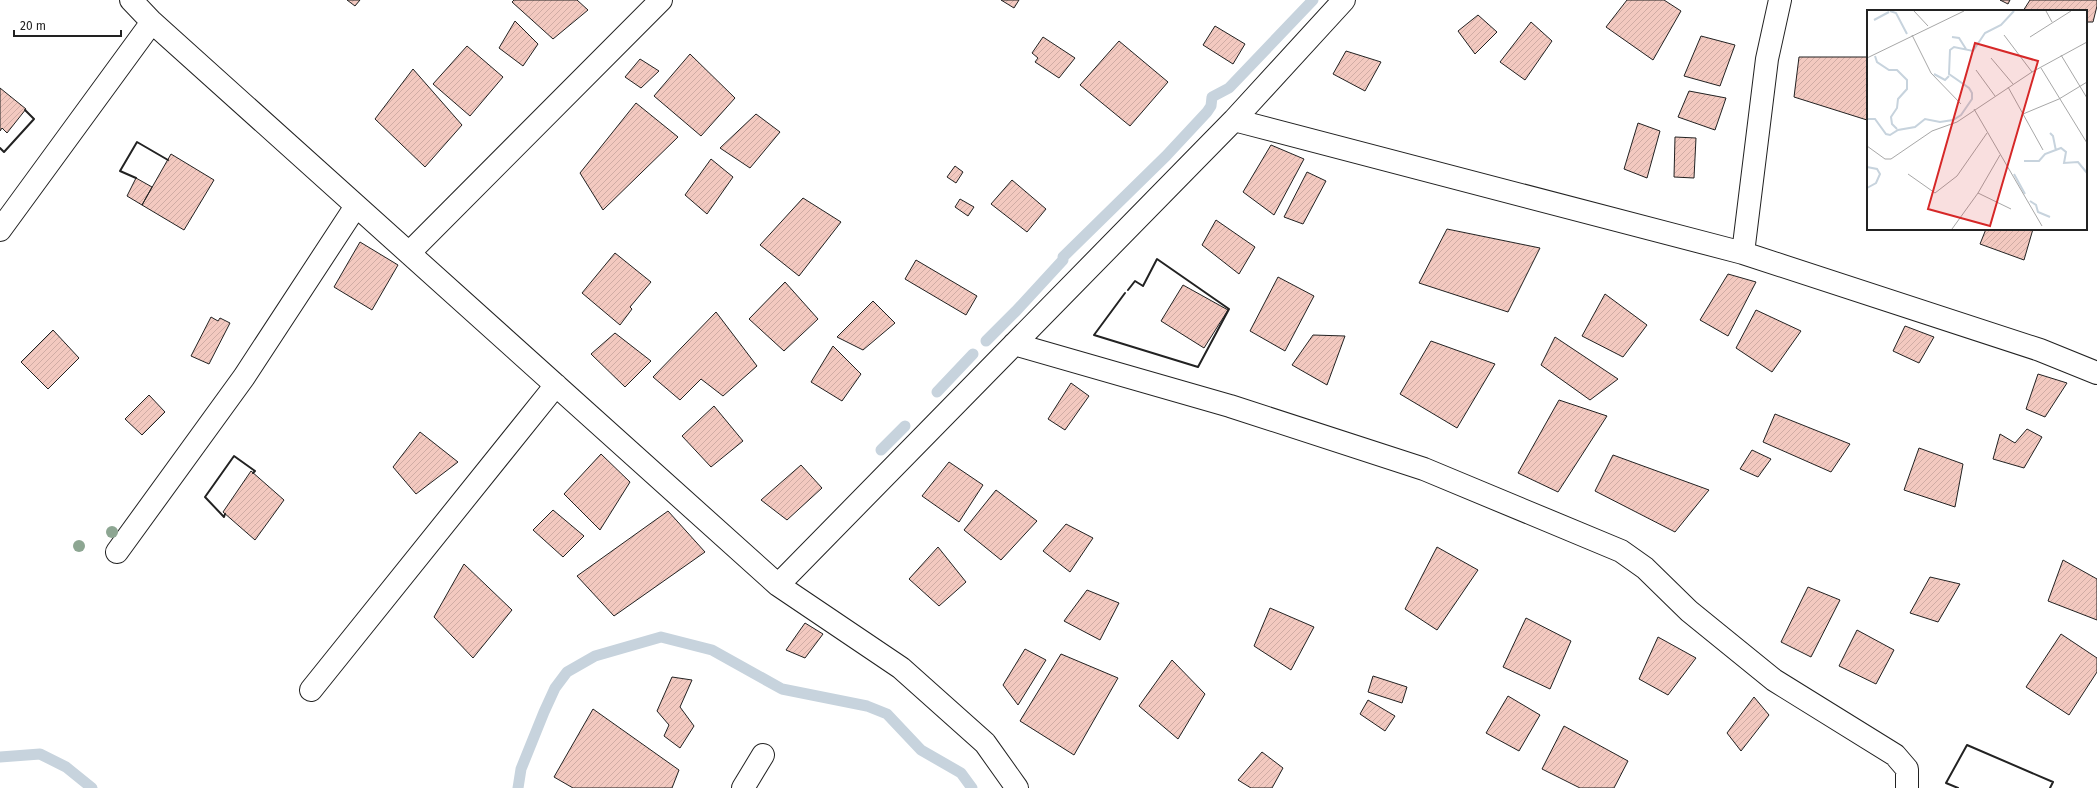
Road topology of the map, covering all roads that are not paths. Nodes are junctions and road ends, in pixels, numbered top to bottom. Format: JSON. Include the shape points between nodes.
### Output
{"nodes":[{"id":1,"x":131,"y":0,"type":"edge"},
{"id":2,"x":661,"y":0,"type":"edge"},
{"id":3,"x":1344,"y":0,"type":"edge"},
{"id":4,"x":1780,"y":0,"type":"edge"},
{"id":5,"x":152,"y":22,"type":"junction"},
{"id":6,"x":1234,"y":120,"type":"junction"},
{"id":7,"x":356,"y":206,"type":"junction"},
{"id":8,"x":0,"y":230,"type":"edge"},
{"id":9,"x":409,"y":253,"type":"junction"},
{"id":10,"x":1743,"y":253,"type":"junction"},
{"id":11,"x":1014,"y":344,"type":"junction"},
{"id":12,"x":2097,"y":373,"type":"edge"},
{"id":13,"x":556,"y":385,"type":"junction"},
{"id":14,"x":117,"y":552,"type":"dead end"},
{"id":15,"x":778,"y":585,"type":"junction"},
{"id":16,"x":310,"y":690,"type":"dead end"},
{"id":17,"x":763,"y":756,"type":"dead end"},
{"id":18,"x":744,"y":788,"type":"edge"},
{"id":19,"x":1017,"y":788,"type":"edge"},
{"id":20,"x":1907,"y":788,"type":"edge"}],
"edges":[{"from":1,"to":5,"type":"street"},
{"from":2,"to":9,"type":"street"},
{"from":3,"to":6,"type":"street"},
{"from":4,"to":10,"type":"street","via":[[1766,59]]},
{"from":5,"to":7,"type":"street"},
{"from":5,"to":8,"type":"street"},
{"from":6,"to":10,"type":"street"},
{"from":6,"to":11,"type":"street"},
{"from":7,"to":9,"type":"street"},
{"from":7,"to":14,"type":"street","via":[[244,377]]},
{"from":9,"to":13,"type":"street"},
{"from":10,"to":12,"type":"street","via":[[2040,350]]},
{"from":11,"to":15,"type":"street"},
{"from":11,"to":20,"type":"street","via":[[1230,406],[1424,469],[1621,551],[1645,568],[1689,611],[1774,680],[1895,755],[1907,769]]},
{"from":13,"to":15,"type":"street"},
{"from":13,"to":16,"type":"street"},
{"from":15,"to":19,"type":"street","via":[[901,668],[985,743]]},
{"from":17,"to":18,"type":"street"}]}
